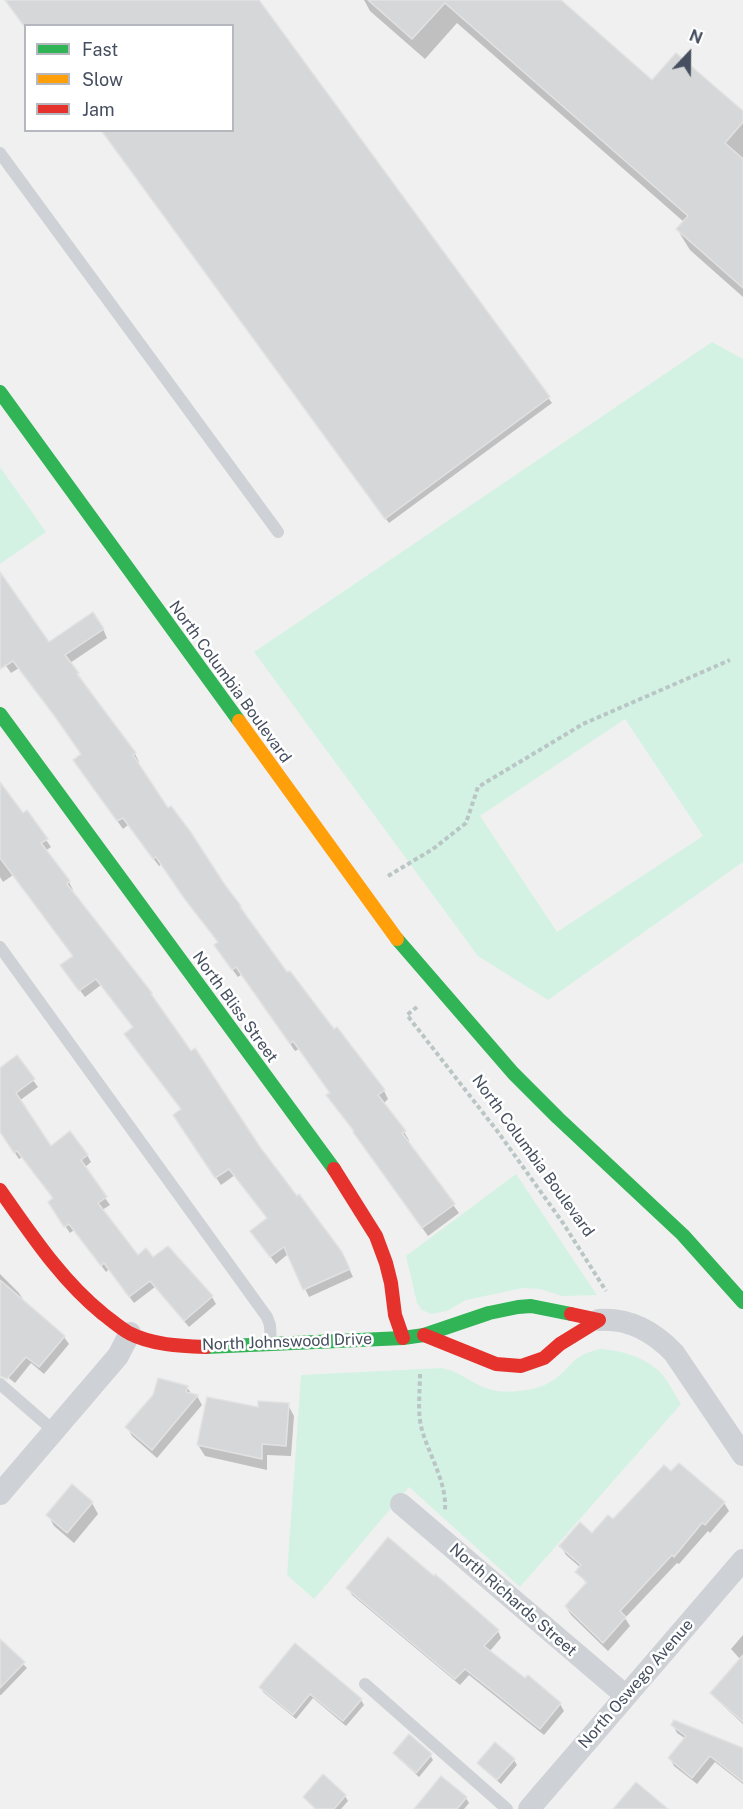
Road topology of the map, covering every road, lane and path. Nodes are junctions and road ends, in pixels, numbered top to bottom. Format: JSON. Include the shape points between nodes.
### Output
{"nodes":[{"id":1,"x":0,"y":153,"type":"edge"},
{"id":2,"x":0,"y":392,"type":"edge"},
{"id":3,"x":278,"y":532,"type":"dead end"},
{"id":4,"x":730,"y":660,"type":"dead end"},
{"id":5,"x":3,"y":724,"type":"edge"},
{"id":6,"x":362,"y":892,"type":"junction"},
{"id":7,"x":0,"y":946,"type":"edge"},
{"id":8,"x":437,"y":988,"type":"junction"},
{"id":9,"x":0,"y":1190,"type":"edge"},
{"id":10,"x":610,"y":1298,"type":"dead end"},
{"id":11,"x":743,"y":1302,"type":"edge"},
{"id":12,"x":545,"y":1310,"type":"junction"},
{"id":13,"x":480,"y":1317,"type":"junction"},
{"id":14,"x":599,"y":1320,"type":"junction"},
{"id":15,"x":130,"y":1333,"type":"junction"},
{"id":16,"x":424,"y":1335,"type":"junction"},
{"id":17,"x":403,"y":1338,"type":"junction"},
{"id":18,"x":272,"y":1346,"type":"junction"},
{"id":19,"x":554,"y":1348,"type":"junction"},
{"id":20,"x":481,"y":1357,"type":"junction"},
{"id":21,"x":420,"y":1374,"type":"dead end"},
{"id":22,"x":0,"y":1384,"type":"edge"},
{"id":23,"x":54,"y":1431,"type":"junction"},
{"id":24,"x":743,"y":1455,"type":"edge"},
{"id":25,"x":0,"y":1494,"type":"edge"},
{"id":26,"x":401,"y":1504,"type":"dead end"},
{"id":27,"x":435,"y":1533,"type":"junction"},
{"id":28,"x":743,"y":1560,"type":"edge"},
{"id":29,"x":365,"y":1684,"type":"dead end"},
{"id":30,"x":626,"y":1696,"type":"junction"},
{"id":31,"x":507,"y":1809,"type":"edge"},
{"id":32,"x":529,"y":1809,"type":"edge"}],
"edges":[{"from":1,"to":3,"type":"lane"},
{"from":2,"to":6,"type":"street","name":"North Columbia Boulevard"},
{"from":4,"to":6,"type":"path","via":[[583,724],[478,787],[466,824]]},
{"from":5,"to":17,"type":"street","name":"North Bliss Street","via":[[344,1183],[376,1236]]},
{"from":6,"to":8,"type":"street","name":"North Columbia Boulevard"},
{"from":7,"to":18,"type":"lane","via":[[267,1317]]},
{"from":8,"to":10,"type":"path","name":"North Columbia Boulevard","via":[[407,1015],[498,1132]]},
{"from":8,"to":11,"type":"street","name":"North Columbia Boulevard","via":[[513,1073],[683,1235]]},
{"from":9,"to":15,"type":"street","name":"North Johnswood Drive","via":[[74,1288]]},
{"from":12,"to":13,"type":"street","name":"North Johnswood Drive","via":[[518,1307]]},
{"from":12,"to":14,"type":"street","name":"North Johnswood Drive"},
{"from":12,"to":19,"type":"street","via":[[556,1324]]},
{"from":13,"to":16,"type":"street","name":"North Johnswood Drive"},
{"from":13,"to":20,"type":"street","via":[[474,1334]]},
{"from":14,"to":19,"type":"street","name":"North Johnswood Drive"},
{"from":14,"to":24,"type":"street","name":"North Johnswood Drive","via":[[636,1325],[664,1343]]},
{"from":15,"to":18,"type":"street","name":"North Johnswood Drive","via":[[151,1340],[205,1347]]},
{"from":15,"to":23,"type":"street","via":[[118,1356]]},
{"from":16,"to":17,"type":"street","name":"North Johnswood Drive"},
{"from":16,"to":20,"type":"street","name":"North Johnswood Drive"},
{"from":17,"to":18,"type":"street","name":"North Johnswood Drive"},
{"from":19,"to":20,"type":"street","name":"North Johnswood Drive","via":[[536,1362],[516,1366],[499,1366]]},
{"from":21,"to":27,"type":"path","via":[[421,1428],[446,1502],[445,1514]]},
{"from":22,"to":23,"type":"lane"},
{"from":23,"to":25,"type":"street"},
{"from":26,"to":27,"type":"street","name":"North Richards Street"},
{"from":27,"to":30,"type":"street","name":"North Richards Street"},
{"from":28,"to":30,"type":"street","name":"North Oswego Avenue"},
{"from":29,"to":31,"type":"lane"},
{"from":30,"to":32,"type":"street","name":"North Oswego Avenue"}]}
